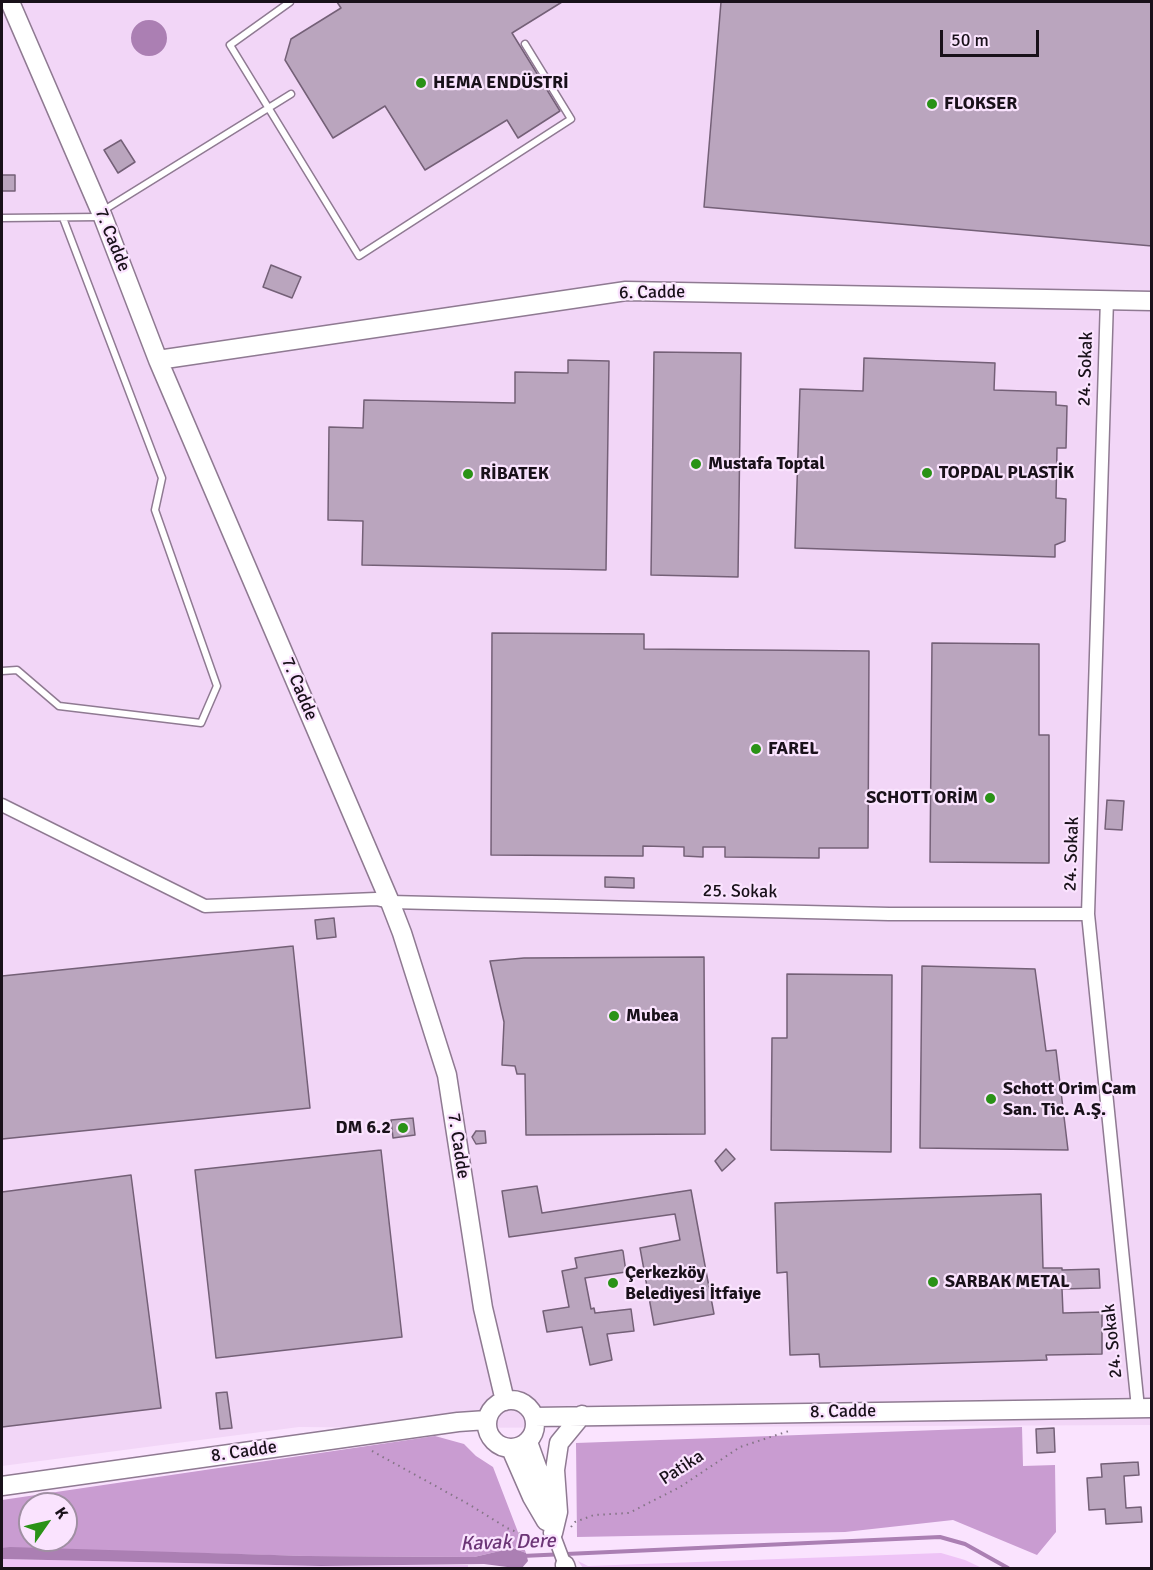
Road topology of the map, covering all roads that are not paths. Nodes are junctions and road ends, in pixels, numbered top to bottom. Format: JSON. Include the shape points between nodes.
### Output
{"nodes":[{"id":1,"x":10,"y":2,"type":"edge"},
{"id":2,"x":290,"y":2,"type":"edge"},
{"id":3,"x":525,"y":44,"type":"dead end"},
{"id":4,"x":291,"y":94,"type":"dead end"},
{"id":5,"x":269,"y":108,"type":"junction"},
{"id":6,"x":102,"y":215,"type":"junction"},
{"id":7,"x":2,"y":218,"type":"edge"},
{"id":8,"x":63,"y":218,"type":"junction"},
{"id":9,"x":1107,"y":299,"type":"junction"},
{"id":10,"x":1152,"y":301,"type":"edge"},
{"id":11,"x":158,"y":360,"type":"junction"},
{"id":12,"x":2,"y":671,"type":"edge"},
{"id":13,"x":2,"y":805,"type":"edge"},
{"id":14,"x":390,"y":902,"type":"junction"},
{"id":15,"x":1088,"y":914,"type":"junction"},
{"id":16,"x":505,"y":1401,"type":"junction"},
{"id":17,"x":1145,"y":1408,"type":"edge"},
{"id":18,"x":582,"y":1415,"type":"junction"},
{"id":19,"x":534,"y":1417,"type":"junction"},
{"id":20,"x":487,"y":1420,"type":"junction"},
{"id":21,"x":520,"y":1446,"type":"junction"},
{"id":22,"x":2,"y":1486,"type":"edge"},
{"id":23,"x":561,"y":1531,"type":"junction"},
{"id":24,"x":566,"y":1567,"type":"edge"}],
"edges":[{"from":1,"to":6,"type":"street","name":"7. Cadde"},
{"from":2,"to":5,"type":"lane","via":[[230,45]]},
{"from":3,"to":5,"type":"lane","via":[[571,119],[359,256]]},
{"from":4,"to":5,"type":"lane"},
{"from":5,"to":6,"type":"lane"},
{"from":6,"to":8,"type":"lane"},
{"from":6,"to":11,"type":"street","name":"7. Cadde"},
{"from":7,"to":8,"type":"lane"},
{"from":8,"to":12,"type":"lane","via":[[162,478],[155,510],[218,686],[201,723],[59,706],[17,670]]},
{"from":9,"to":10,"type":"street","name":"6. Cadde"},
{"from":9,"to":11,"type":"street","name":"6. Cadde","via":[[626,291]]},
{"from":9,"to":15,"type":"street","name":"24. Sokak"},
{"from":11,"to":14,"type":"street","name":"7. Cadde"},
{"from":13,"to":14,"type":"street","name":"25. Sokak","via":[[205,906]]},
{"from":14,"to":15,"type":"street","name":"25. Sokak"},
{"from":14,"to":16,"type":"street","name":"7. Cadde","via":[[447,1075],[483,1308]]},
{"from":15,"to":17,"type":"street","name":"24. Sokak"},
{"from":16,"to":19,"type":"street","via":[[526,1405]]},
{"from":16,"to":20,"type":"street","via":[[492,1409]]},
{"from":17,"to":18,"type":"street","name":"8. Cadde"},
{"from":18,"to":19,"type":"street","name":"8. Cadde"},
{"from":18,"to":23,"type":"street","via":[[559,1443],[555,1470]]},
{"from":19,"to":21,"type":"street","via":[[534,1432]]},
{"from":20,"to":21,"type":"street","via":[[491,1438],[500,1446]]},
{"from":20,"to":22,"type":"street","name":"8. Cadde"},
{"from":21,"to":23,"type":"street","via":[[541,1478]]},
{"from":23,"to":24,"type":"street"}]}
